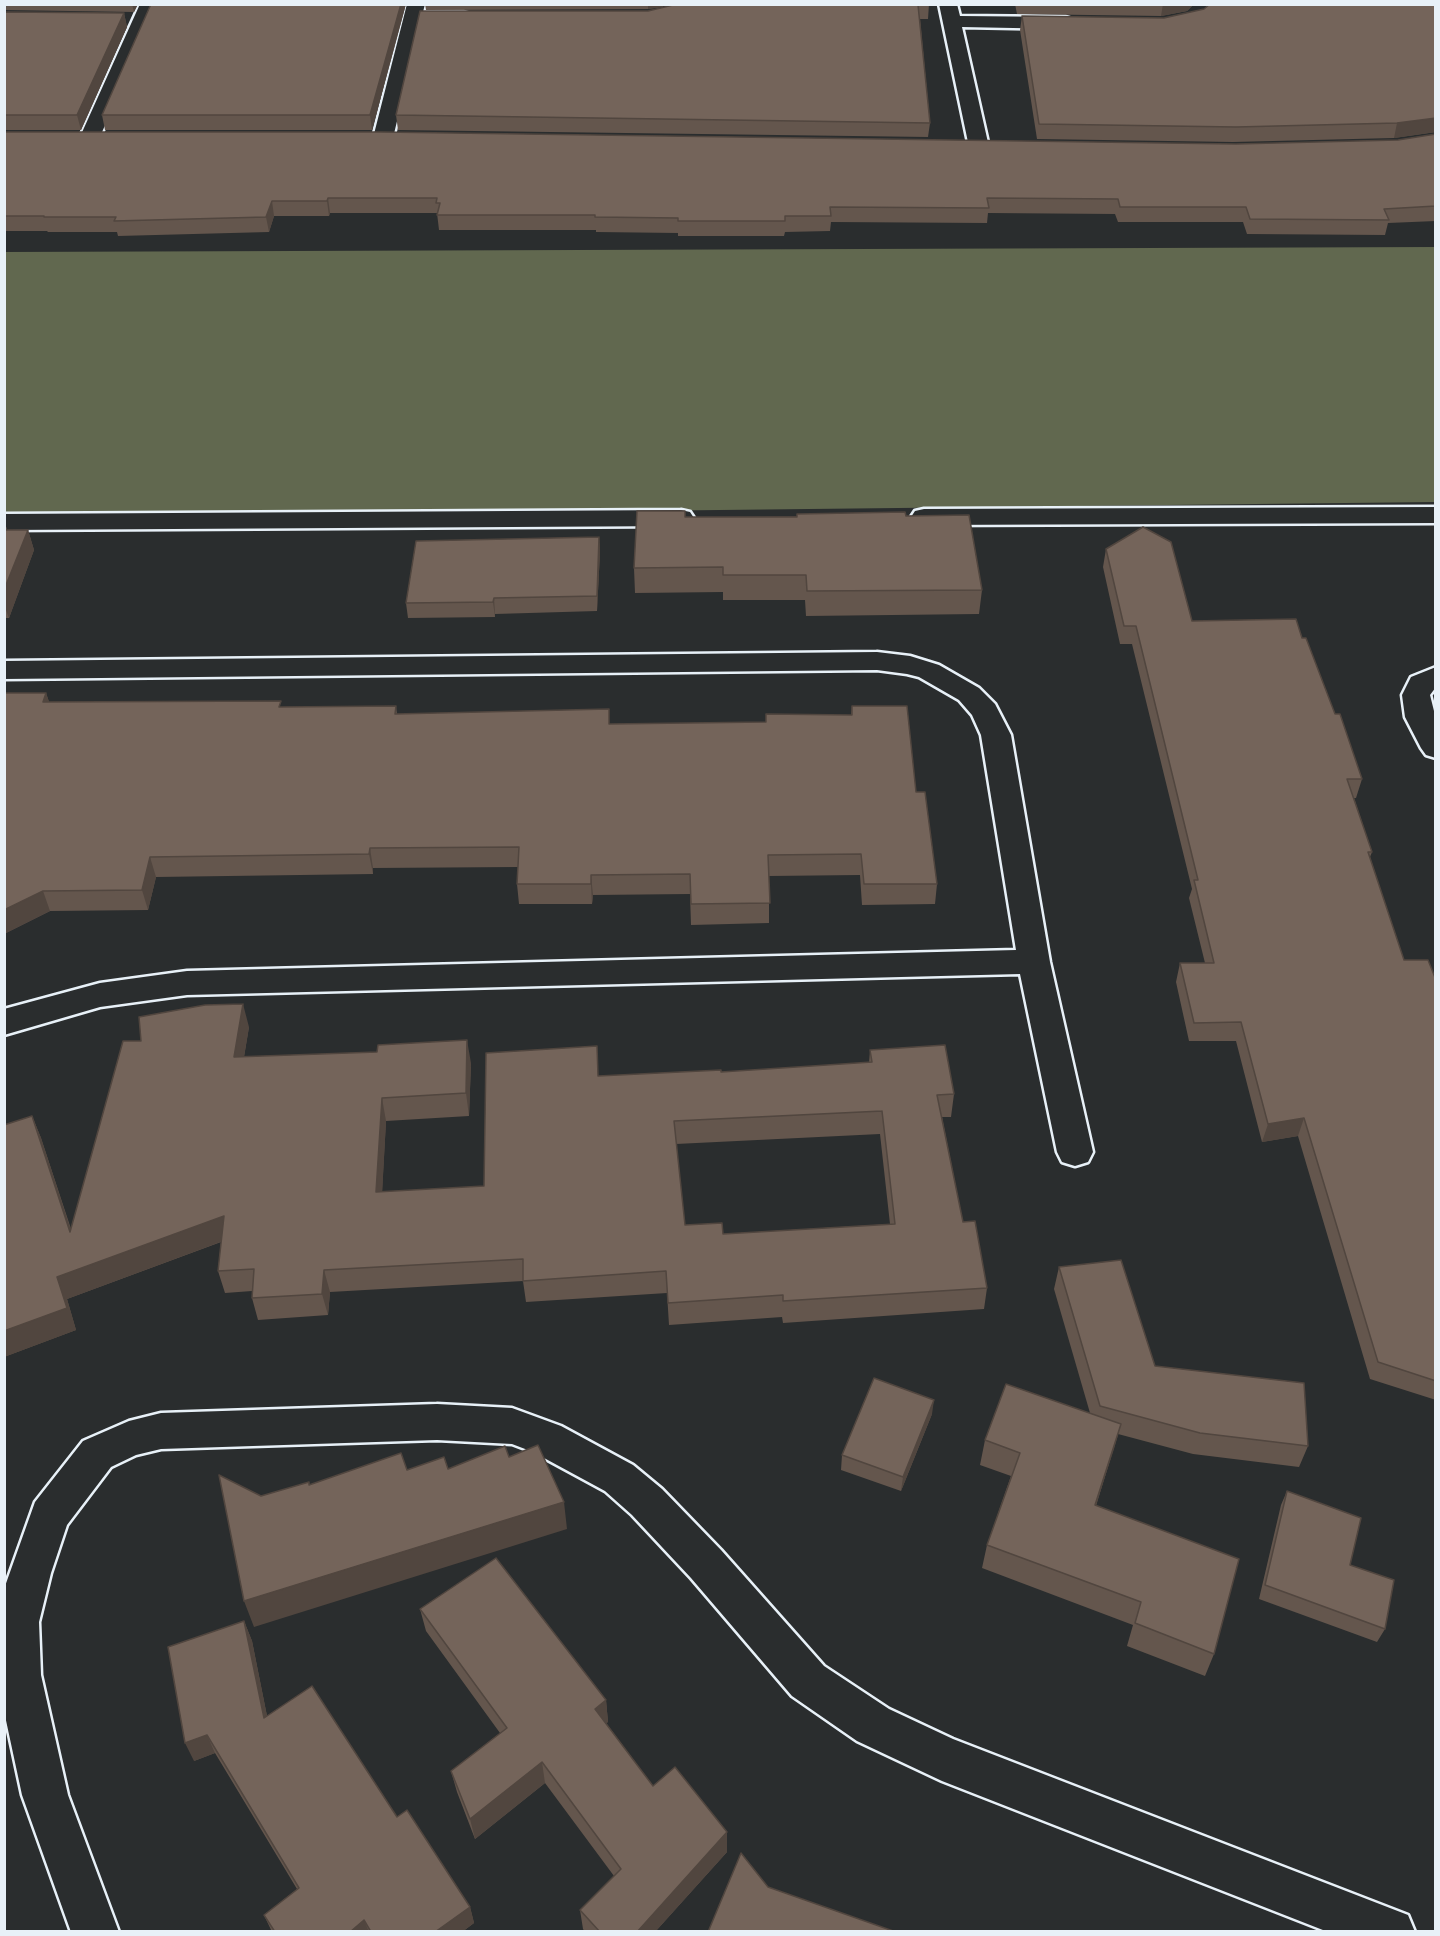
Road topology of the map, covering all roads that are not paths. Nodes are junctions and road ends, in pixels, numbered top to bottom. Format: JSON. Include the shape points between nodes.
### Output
{"nodes":[{"id":1,"x":414,"y":11,"type":"edge"},
{"id":2,"x":145,"y":12,"type":"edge"},
{"id":3,"x":950,"y":13,"type":"edge"},
{"id":4,"x":484,"y":18,"type":"edge"},
{"id":5,"x":118,"y":20,"type":"edge"},
{"id":6,"x":1079,"y":23,"type":"edge"},
{"id":7,"x":359,"y":138,"type":"edge"},
{"id":8,"x":383,"y":138,"type":"junction"},
{"id":9,"x":68,"y":139,"type":"edge"},
{"id":10,"x":88,"y":139,"type":"junction"},
{"id":11,"x":112,"y":139,"type":"edge"},
{"id":12,"x":407,"y":139,"type":"edge"},
{"id":13,"x":955,"y":147,"type":"edge"},
{"id":14,"x":979,"y":147,"type":"junction"},
{"id":15,"x":1002,"y":148,"type":"edge"},
{"id":16,"x":1436,"y":515,"type":"edge"},
{"id":17,"x":897,"y":517,"type":"edge"},
{"id":18,"x":707,"y":518,"type":"edge"},
{"id":19,"x":4,"y":522,"type":"edge"},
{"id":20,"x":4,"y":670,"type":"edge"},
{"id":21,"x":1436,"y":676,"type":"edge"},
{"id":22,"x":1436,"y":748,"type":"edge"},
{"id":23,"x":1034,"y":962,"type":"junction"},
{"id":24,"x":4,"y":1022,"type":"edge"},
{"id":25,"x":1075,"y":1152,"type":"dead end"},
{"id":26,"x":1387,"y":1931,"type":"edge"},
{"id":27,"x":95,"y":1932,"type":"edge"}],
"edges":[{"from":1,"to":4,"type":"street"},
{"from":1,"to":8,"type":"street"},
{"from":2,"to":5,"type":"street"},
{"from":2,"to":10,"type":"street"},
{"from":3,"to":6,"type":"street"},
{"from":3,"to":14,"type":"street"},
{"from":7,"to":8,"type":"street"},
{"from":8,"to":12,"type":"street"},
{"from":9,"to":10,"type":"street"},
{"from":10,"to":11,"type":"street"},
{"from":13,"to":14,"type":"street"},
{"from":14,"to":15,"type":"street"},
{"from":16,"to":17,"type":"street"},
{"from":18,"to":19,"type":"street"},
{"from":20,"to":23,"type":"street","via":[[877,661],[910,665],[969,694],[985,711],[996,735]]},
{"from":21,"to":22,"type":"street","via":[[1421,683],[1416,695],[1420,717]]},
{"from":23,"to":24,"type":"street","via":[[187,983],[99,995]]},
{"from":23,"to":25,"type":"street"},
{"from":26,"to":27,"type":"street","via":[[942,1758],[873,1725],[808,1681],[706,1564],[619,1478],[547,1439],[512,1426],[437,1422],[206,1429],[129,1439],[97,1454],[50,1515],[17,1622],[19,1675],[45,1795]]}]}
